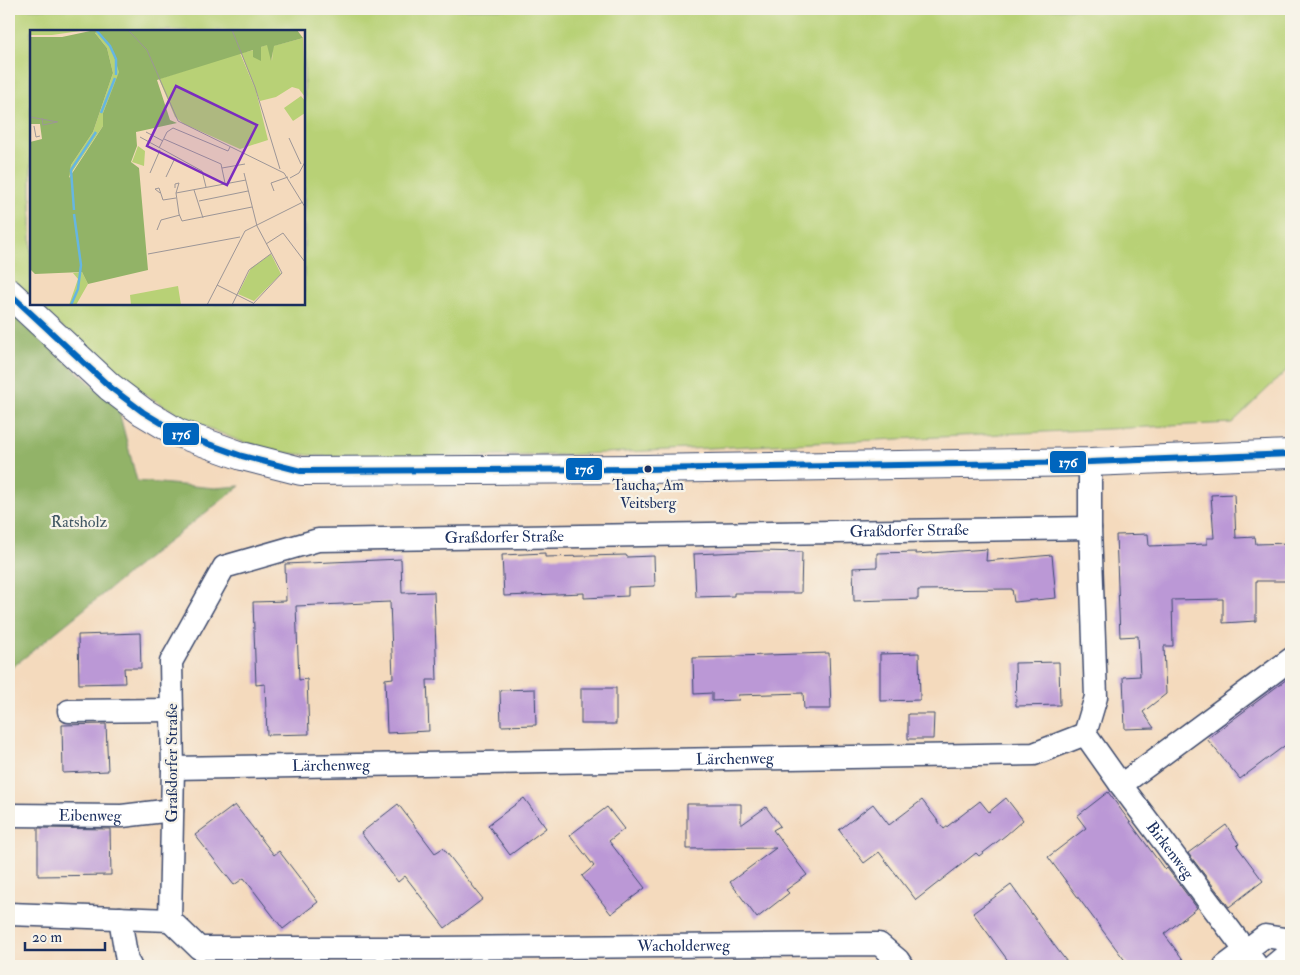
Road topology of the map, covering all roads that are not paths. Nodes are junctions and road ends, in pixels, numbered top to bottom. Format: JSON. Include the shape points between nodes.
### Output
{"nodes":[{"id":1,"x":9,"y":293,"type":"edge"},
{"id":2,"x":1291,"y":454,"type":"edge"},
{"id":3,"x":1090,"y":462,"type":"junction"},
{"id":4,"x":1090,"y":528,"type":"junction"},
{"id":5,"x":1291,"y":659,"type":"edge"},
{"id":6,"x":172,"y":710,"type":"junction"},
{"id":7,"x":69,"y":712,"type":"dead end"},
{"id":8,"x":1085,"y":734,"type":"junction"},
{"id":9,"x":173,"y":768,"type":"junction"},
{"id":10,"x":1121,"y":785,"type":"junction"},
{"id":11,"x":172,"y":810,"type":"junction"},
{"id":12,"x":9,"y":815,"type":"edge"},
{"id":13,"x":9,"y":914,"type":"edge"},
{"id":14,"x":120,"y":918,"type":"junction"},
{"id":15,"x":170,"y":920,"type":"junction"},
{"id":16,"x":1291,"y":940,"type":"edge"},
{"id":17,"x":200,"y":957,"type":"edge"},
{"id":18,"x":435,"y":957,"type":"edge"},
{"id":19,"x":1240,"y":963,"type":"edge"},
{"id":20,"x":130,"y":966,"type":"edge"},
{"id":21,"x":902,"y":966,"type":"edge"}],
"edges":[{"from":1,"to":3,"type":"street","via":[[110,387],[143,412],[178,433],[242,456],[301,471]]},
{"from":2,"to":3,"type":"street"},
{"from":3,"to":4,"type":"street"},
{"from":4,"to":6,"type":"street","name":"Graßdorfer Straße","via":[[318,540],[224,567],[171,662]]},
{"from":4,"to":8,"type":"street","via":[[1096,697]]},
{"from":5,"to":10,"type":"street"},
{"from":6,"to":7,"type":"street"},
{"from":6,"to":9,"type":"street","name":"Graßdorfer Straße"},
{"from":8,"to":9,"type":"street","name":"Lärchenweg","via":[[1034,754]]},
{"from":8,"to":10,"type":"street","name":"Birkenweg"},
{"from":9,"to":11,"type":"street","name":"Graßdorfer Straße"},
{"from":10,"to":19,"type":"street","name":"Birkenweg"},
{"from":11,"to":12,"type":"street","name":"Eibenweg","via":[[122,816]]},
{"from":11,"to":15,"type":"street","name":"Graßdorfer Straße"},
{"from":13,"to":14,"type":"street"},
{"from":14,"to":15,"type":"street"},
{"from":14,"to":20,"type":"street","via":[[126,961]]},
{"from":15,"to":17,"type":"street","name":"Wacholderweg"},
{"from":16,"to":19,"type":"street","via":[[1265,936]]},
{"from":17,"to":18,"type":"street","name":"Wacholderweg"},
{"from":18,"to":21,"type":"street","name":"Wacholderweg","via":[[879,944]]}]}
